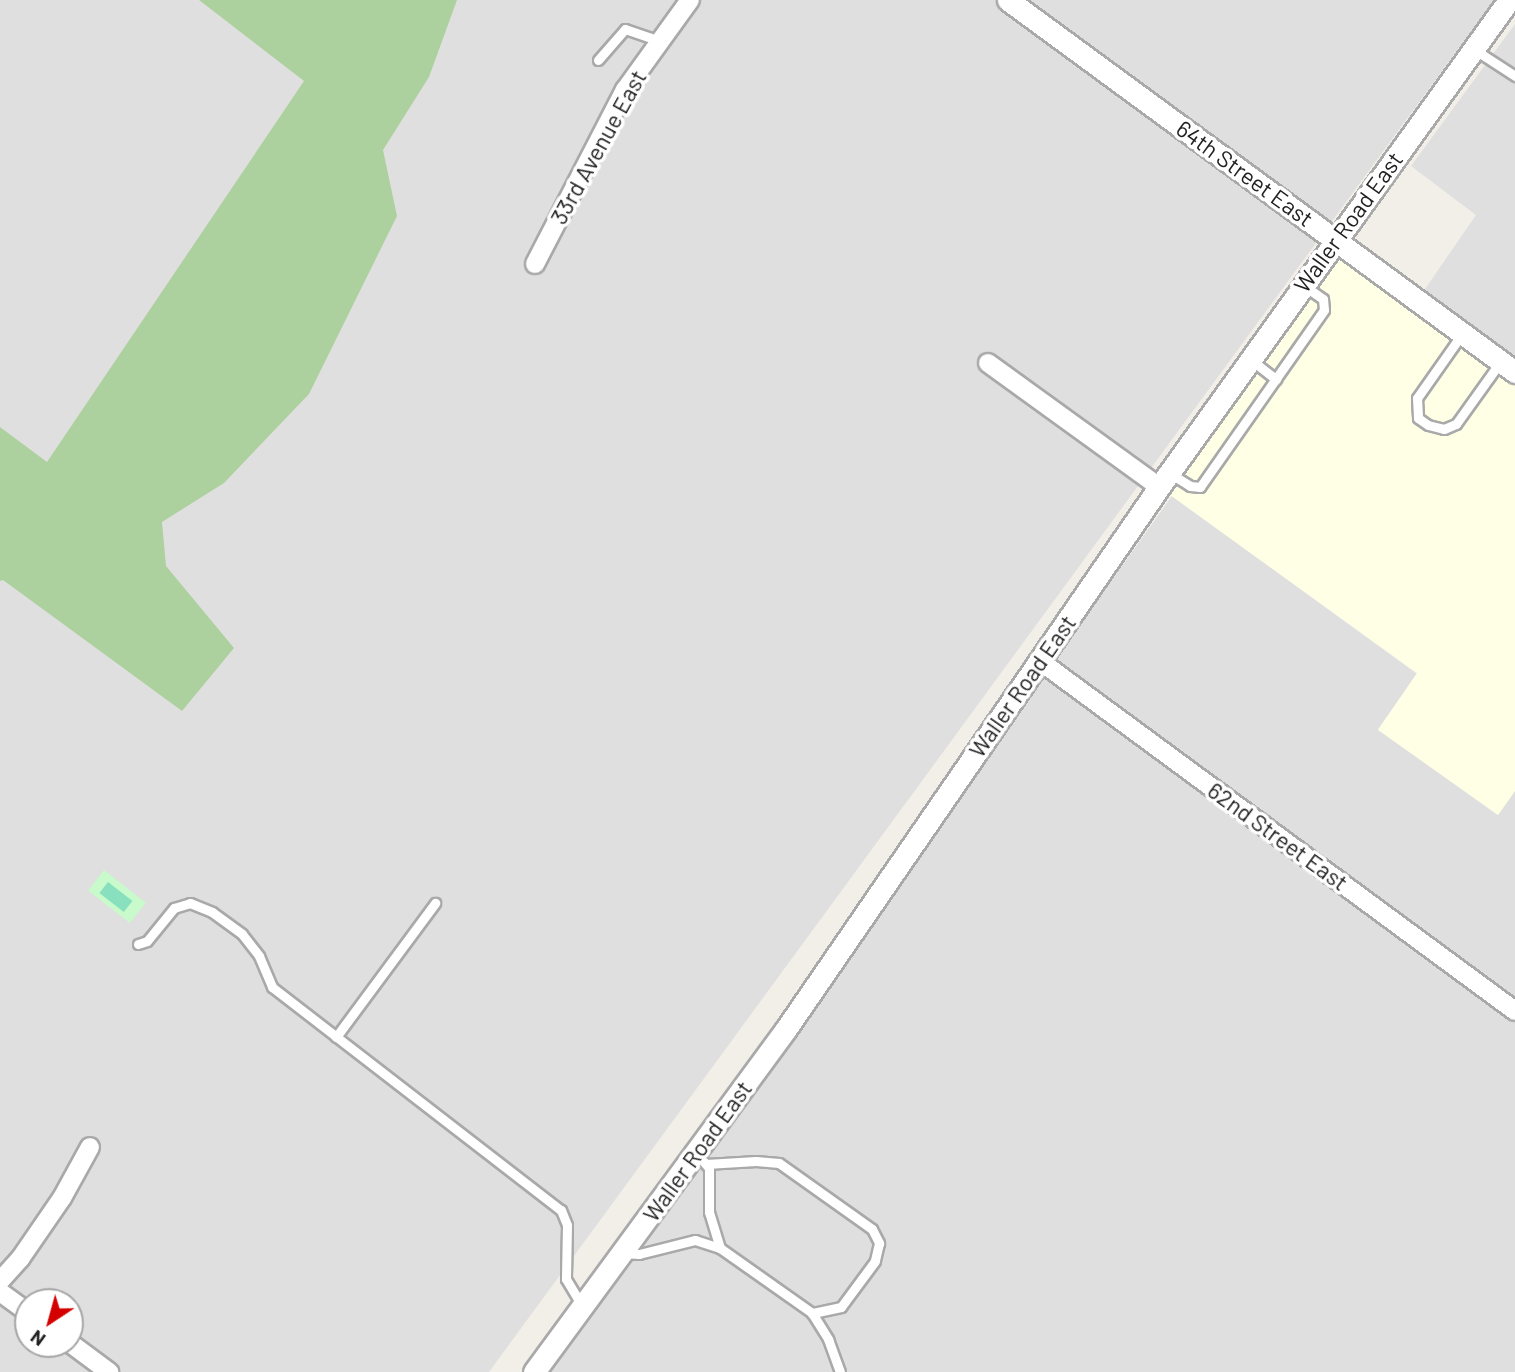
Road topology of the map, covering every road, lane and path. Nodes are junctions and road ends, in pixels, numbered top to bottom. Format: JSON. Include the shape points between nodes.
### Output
{"nodes":[{"id":1,"x":690,"y":0,"type":"edge"},
{"id":2,"x":1008,"y":0,"type":"edge"},
{"id":3,"x":1509,"y":0,"type":"edge"},
{"id":4,"x":660,"y":41,"type":"junction"},
{"id":5,"x":1474,"y":49,"type":"junction"},
{"id":6,"x":598,"y":60,"type":"dead end"},
{"id":7,"x":1515,"y":76,"type":"edge"},
{"id":8,"x":1335,"y":239,"type":"junction"},
{"id":9,"x":535,"y":264,"type":"dead end"},
{"id":10,"x":1303,"y":285,"type":"junction"},
{"id":11,"x":1462,"y":334,"type":"junction"},
{"id":12,"x":1250,"y":359,"type":"junction"},
{"id":13,"x":988,"y":363,"type":"dead end"},
{"id":14,"x":1508,"y":367,"type":"edge"},
{"id":15,"x":1276,"y":379,"type":"junction"},
{"id":16,"x":1164,"y":480,"type":"junction"},
{"id":17,"x":1040,"y":661,"type":"junction"},
{"id":18,"x":435,"y":903,"type":"dead end"},
{"id":19,"x":138,"y":944,"type":"dead end"},
{"id":20,"x":1515,"y":1011,"type":"edge"},
{"id":21,"x":336,"y":1037,"type":"junction"},
{"id":22,"x":90,"y":1147,"type":"dead end"},
{"id":23,"x":700,"y":1159,"type":"junction"},
{"id":24,"x":720,"y":1248,"type":"junction"},
{"id":25,"x":621,"y":1253,"type":"junction"},
{"id":26,"x":0,"y":1281,"type":"edge"},
{"id":27,"x":582,"y":1306,"type":"junction"},
{"id":28,"x":812,"y":1313,"type":"junction"},
{"id":29,"x":84,"y":1353,"type":"edge"},
{"id":30,"x":109,"y":1372,"type":"edge"},
{"id":31,"x":534,"y":1372,"type":"edge"},
{"id":32,"x":840,"y":1372,"type":"edge"}],
"edges":[{"from":1,"to":4,"type":"street","name":"33rd Avenue East"},
{"from":2,"to":8,"type":"street","name":"64th Street East"},
{"from":3,"to":5,"type":"street","name":"Waller Road East"},
{"from":4,"to":6,"type":"lane","via":[[625,29]]},
{"from":4,"to":9,"type":"street","name":"33rd Avenue East","via":[[611,114]]},
{"from":5,"to":7,"type":"lane"},
{"from":5,"to":8,"type":"street","name":"Waller Road East"},
{"from":8,"to":10,"type":"street","name":"Waller Road East"},
{"from":8,"to":11,"type":"street","name":"64th Street East"},
{"from":10,"to":12,"type":"street","name":"Waller Road East"},
{"from":10,"to":15,"type":"lane","via":[[1323,299],[1324,310]]},
{"from":11,"to":14,"type":"street","name":"64th Street East"},
{"from":11,"to":14,"type":"lane","via":[[1417,398],[1418,418],[1444,429],[1456,424]]},
{"from":12,"to":15,"type":"lane"},
{"from":12,"to":16,"type":"street","name":"Waller Road East"},
{"from":13,"to":16,"type":"street"},
{"from":15,"to":16,"type":"lane","via":[[1200,488]]},
{"from":16,"to":17,"type":"street","name":"Waller Road East"},
{"from":17,"to":20,"type":"street","name":"62nd Street East"},
{"from":17,"to":23,"type":"street","name":"Waller Road East"},
{"from":18,"to":21,"type":"lane"},
{"from":19,"to":21,"type":"lane","via":[[147,942],[174,908],[190,903],[212,912],[242,934],[259,956],[272,987]]},
{"from":21,"to":27,"type":"lane","via":[[561,1210],[567,1225],[566,1279]]},
{"from":22,"to":26,"type":"street","via":[[62,1198]]},
{"from":23,"to":24,"type":"lane"},
{"from":23,"to":25,"type":"street","name":"Waller Road East"},
{"from":23,"to":28,"type":"lane","via":[[779,1163],[873,1229],[878,1243],[875,1261],[841,1307]]},
{"from":24,"to":25,"type":"lane","via":[[695,1240],[639,1254]]},
{"from":24,"to":28,"type":"lane"},
{"from":25,"to":27,"type":"street","name":"Waller Road East"},
{"from":27,"to":31,"type":"street","name":"Waller Road East"},
{"from":28,"to":32,"type":"lane"},
{"from":29,"to":30,"type":"street"}]}
